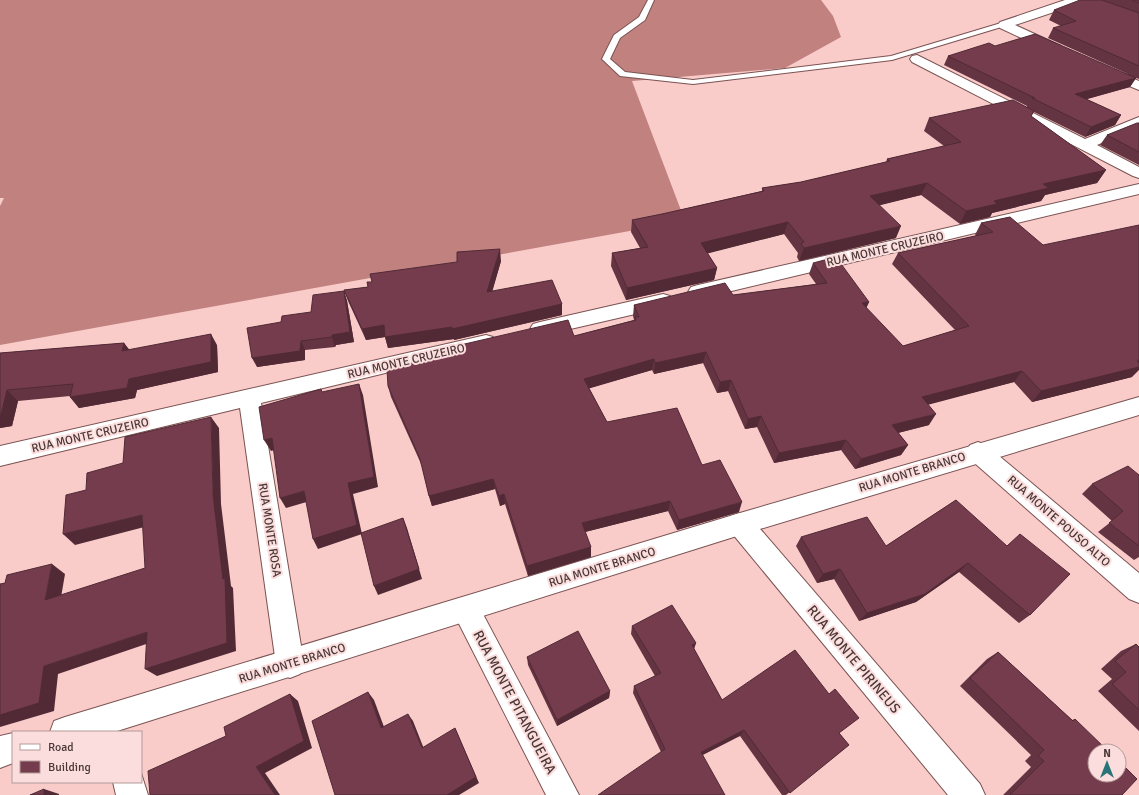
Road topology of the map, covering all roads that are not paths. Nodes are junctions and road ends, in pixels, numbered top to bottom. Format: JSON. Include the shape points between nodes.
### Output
{"nodes":[{"id":1,"x":651,"y":0,"type":"edge"},
{"id":2,"x":1077,"y":0,"type":"edge"},
{"id":3,"x":1004,"y":25,"type":"junction"},
{"id":4,"x":1068,"y":54,"type":"edge"},
{"id":5,"x":916,"y":58,"type":"dead end"},
{"id":6,"x":1096,"y":67,"type":"edge"},
{"id":7,"x":1139,"y":86,"type":"edge"},
{"id":8,"x":1139,"y":121,"type":"edge"},
{"id":9,"x":1085,"y":145,"type":"junction"},
{"id":10,"x":1139,"y":173,"type":"edge"},
{"id":11,"x":1139,"y":189,"type":"edge"},
{"id":12,"x":249,"y":398,"type":"junction"},
{"id":13,"x":1139,"y":406,"type":"edge"},
{"id":14,"x":978,"y":452,"type":"junction"},
{"id":15,"x":0,"y":456,"type":"edge"},
{"id":16,"x":740,"y":524,"type":"junction"},
{"id":17,"x":1139,"y":590,"type":"edge"},
{"id":18,"x":466,"y":610,"type":"junction"},
{"id":19,"x":290,"y":664,"type":"junction"},
{"id":20,"x":118,"y":724,"type":"edge"},
{"id":21,"x":72,"y":731,"type":"edge"},
{"id":22,"x":12,"y":748,"type":"edge"},
{"id":23,"x":0,"y":752,"type":"edge"},
{"id":24,"x":129,"y":783,"type":"edge"},
{"id":25,"x":132,"y":795,"type":"edge"},
{"id":26,"x":564,"y":795,"type":"edge"},
{"id":27,"x":969,"y":795,"type":"edge"}],
"edges":[{"from":1,"to":3,"type":"lane","via":[[642,18],[617,38],[606,59],[623,74],[693,82],[892,58]]},
{"from":2,"to":3,"type":"street"},
{"from":3,"to":4,"type":"street"},
{"from":5,"to":9,"type":"street"},
{"from":6,"to":7,"type":"street"},
{"from":8,"to":9,"type":"street"},
{"from":9,"to":10,"type":"street"},
{"from":11,"to":12,"type":"street","name":"RUA MONTE CRUZEIRO"},
{"from":12,"to":15,"type":"street","name":"RUA MONTE CRUZEIRO"},
{"from":12,"to":19,"type":"street","name":"RUA MONTE ROSA"},
{"from":13,"to":14,"type":"street","name":"RUA MONTE BRANCO"},
{"from":14,"to":16,"type":"street","name":"RUA MONTE BRANCO"},
{"from":14,"to":17,"type":"street","name":"RUA MONTE POUSO ALTO"},
{"from":16,"to":18,"type":"street","name":"RUA MONTE BRANCO"},
{"from":16,"to":27,"type":"street","name":"RUA MONTE PIRINEUS"},
{"from":18,"to":19,"type":"street","name":"RUA MONTE BRANCO"},
{"from":18,"to":26,"type":"street","name":"RUA MONTE PITANGUEIRA"},
{"from":19,"to":20,"type":"street","name":"RUA MONTE BRANCO"},
{"from":20,"to":21,"type":"street","name":"RUA MONTE BRANCO"},
{"from":22,"to":23,"type":"street"},
{"from":24,"to":25,"type":"street"}]}
